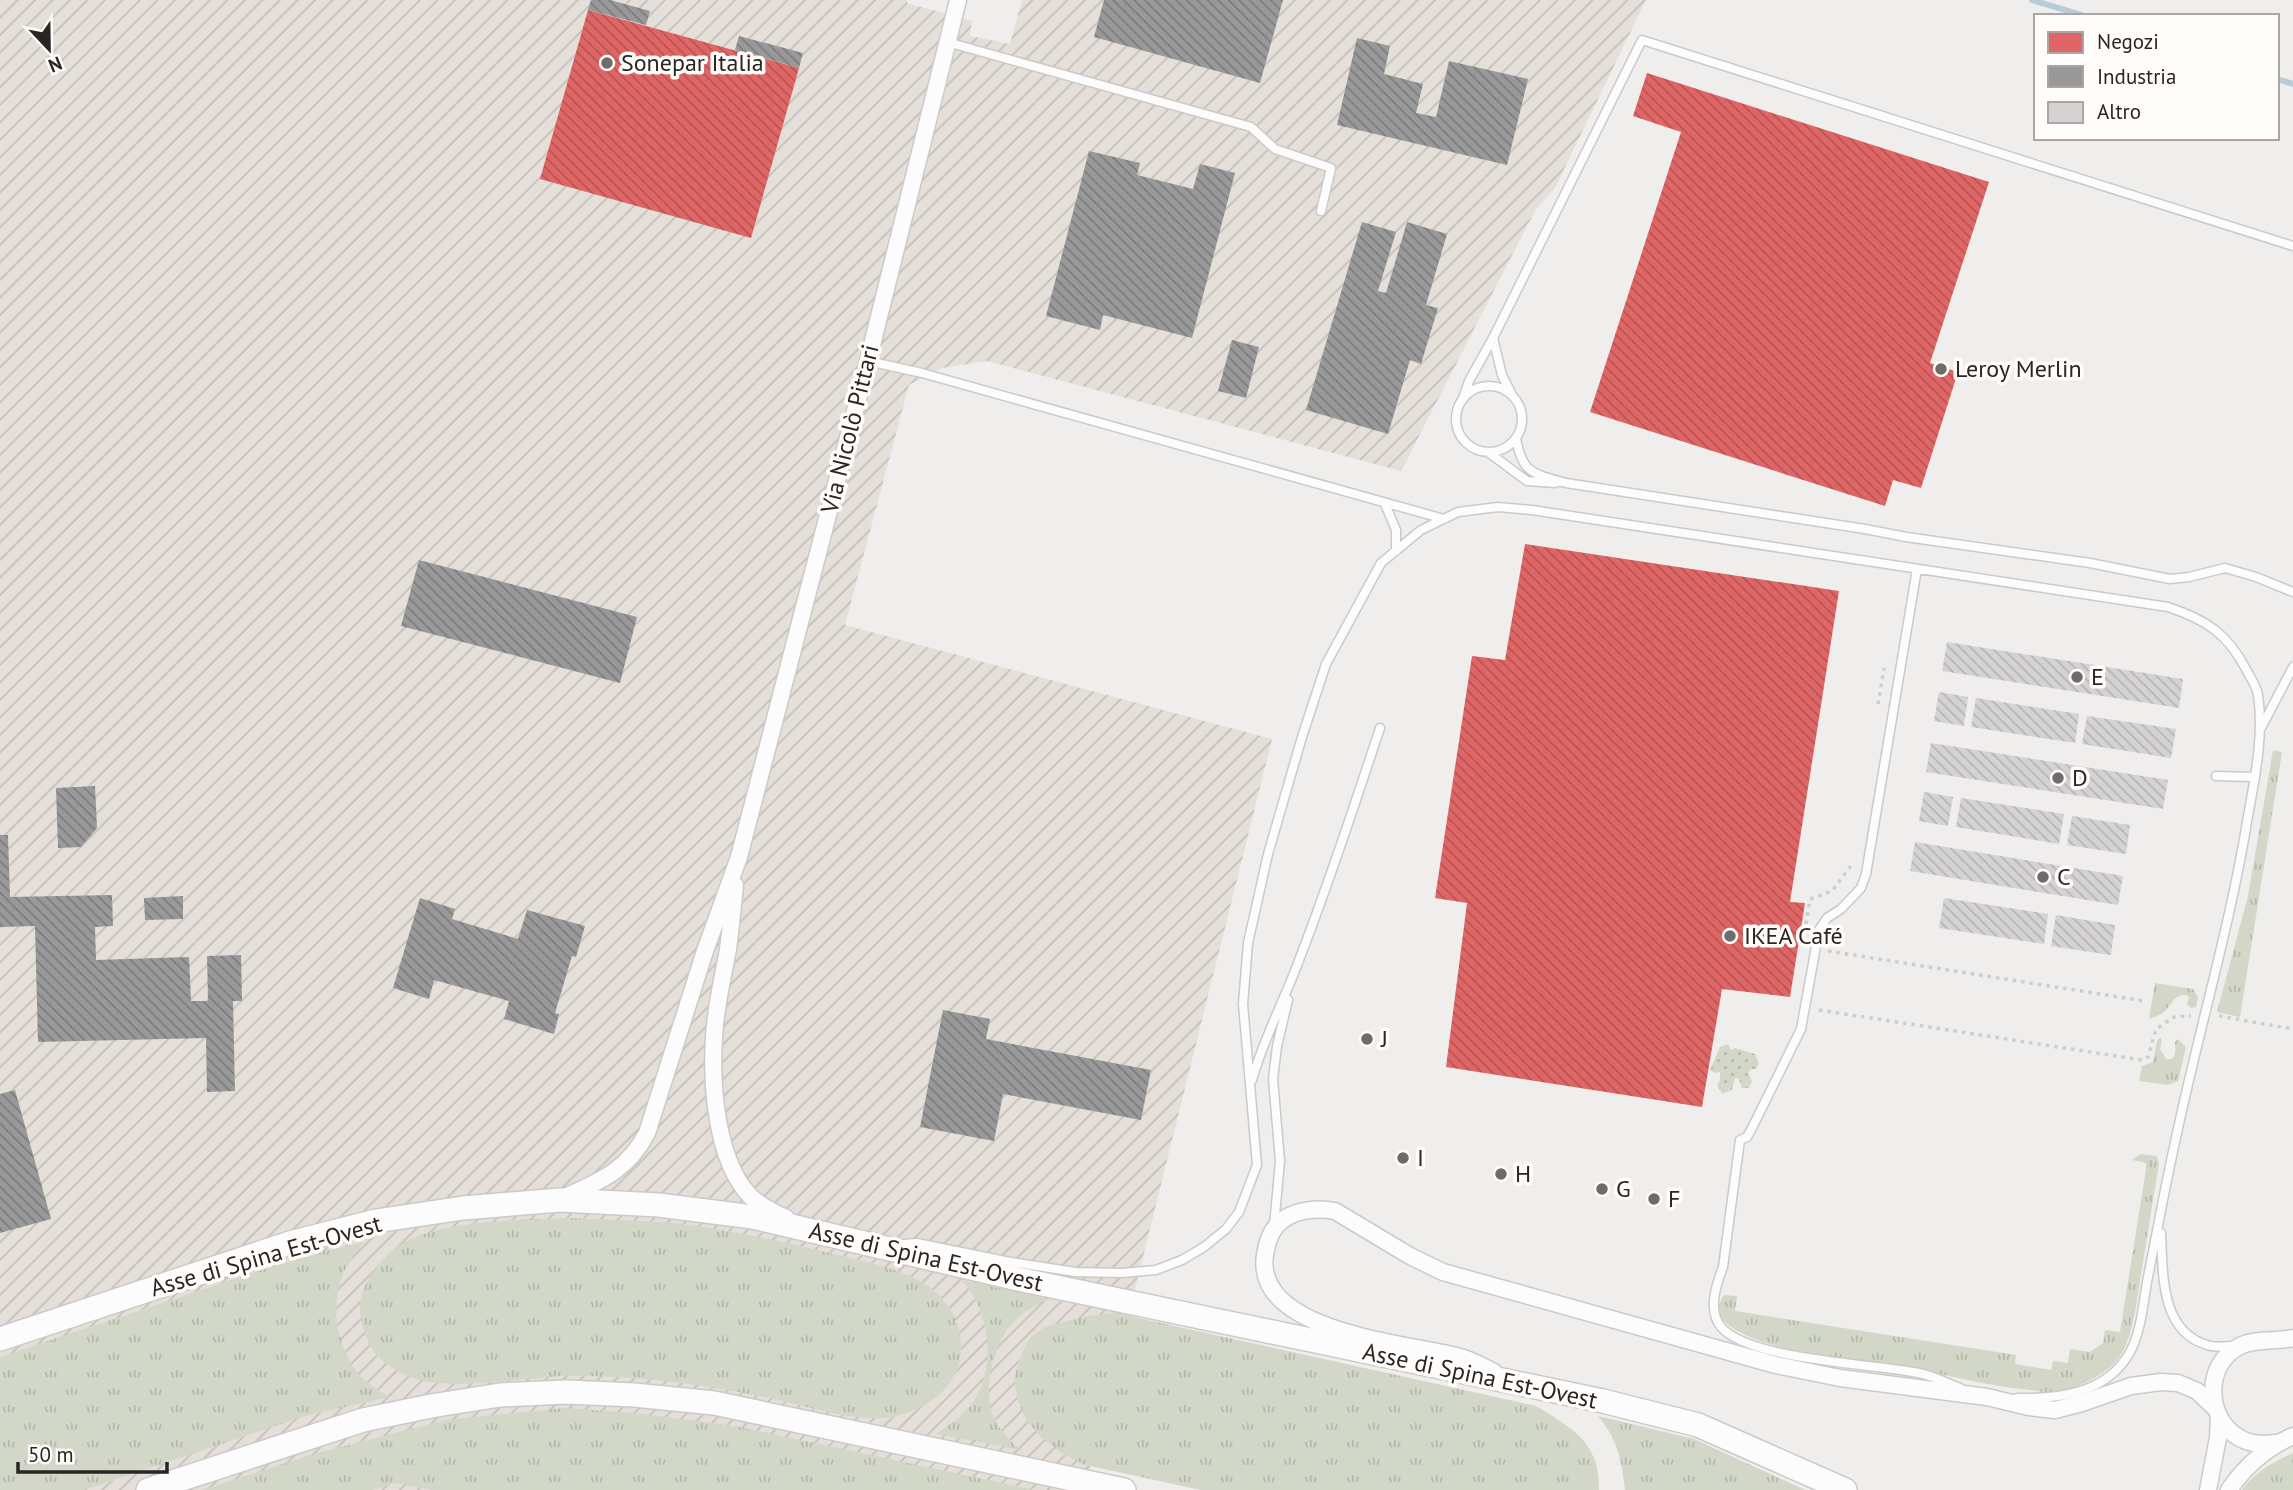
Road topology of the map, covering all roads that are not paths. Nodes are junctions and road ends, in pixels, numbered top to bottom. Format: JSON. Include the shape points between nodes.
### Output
{"nodes":[{"id":1,"x":957,"y":0,"type":"edge"},
{"id":2,"x":947,"y":42,"type":"junction"},
{"id":3,"x":1321,"y":211,"type":"dead end"},
{"id":4,"x":2293,"y":246,"type":"edge"},
{"id":5,"x":1493,"y":338,"type":"junction"},
{"id":6,"x":868,"y":361,"type":"junction"},
{"id":7,"x":1513,"y":396,"type":"junction"},
{"id":8,"x":1462,"y":401,"type":"junction"},
{"id":9,"x":1516,"y":438,"type":"junction"},
{"id":10,"x":1488,"y":452,"type":"junction"},
{"id":11,"x":1566,"y":483,"type":"junction"},
{"id":12,"x":1385,"y":504,"type":"junction"},
{"id":13,"x":1444,"y":519,"type":"junction"},
{"id":14,"x":1396,"y":551,"type":"junction"},
{"id":15,"x":1917,"y":569,"type":"junction"},
{"id":16,"x":2293,"y":592,"type":"edge"},
{"id":17,"x":2293,"y":667,"type":"edge"},
{"id":18,"x":1380,"y":727,"type":"dead end"},
{"id":19,"x":2260,"y":731,"type":"junction"},
{"id":20,"x":2216,"y":776,"type":"dead end"},
{"id":21,"x":2255,"y":777,"type":"junction"},
{"id":22,"x":738,"y":857,"type":"junction"},
{"id":23,"x":1293,"y":976,"type":"junction"},
{"id":24,"x":1250,"y":1086,"type":"junction"},
{"id":25,"x":560,"y":1200,"type":"junction"},
{"id":26,"x":2160,"y":1220,"type":"junction"},
{"id":27,"x":1273,"y":1229,"type":"junction"},
{"id":28,"x":828,"y":1234,"type":"junction"},
{"id":29,"x":881,"y":1247,"type":"junction"},
{"id":30,"x":0,"y":1339,"type":"edge"},
{"id":31,"x":2288,"y":1342,"type":"edge"},
{"id":32,"x":2239,"y":1346,"type":"junction"},
{"id":33,"x":1521,"y":1385,"type":"junction"},
{"id":34,"x":1987,"y":1397,"type":"junction"},
{"id":35,"x":2217,"y":1413,"type":"junction"},
{"id":36,"x":2286,"y":1440,"type":"edge"},
{"id":37,"x":148,"y":1490,"type":"edge"},
{"id":38,"x":1124,"y":1490,"type":"edge"},
{"id":39,"x":1844,"y":1490,"type":"edge"},
{"id":40,"x":2207,"y":1490,"type":"edge"},
{"id":41,"x":2229,"y":1490,"type":"edge"}],
"edges":[{"from":1,"to":2,"type":"street","name":"Via Nicolò Pittari"},
{"from":2,"to":3,"type":"lane","via":[[1251,127],[1275,149],[1331,168]]},
{"from":2,"to":6,"type":"street","name":"Via Nicolò Pittari"},
{"from":4,"to":5,"type":"lane","via":[[1642,40]]},
{"from":5,"to":7,"type":"lane","via":[[1502,376]]},
{"from":5,"to":8,"type":"lane"},
{"from":6,"to":12,"type":"lane"},
{"from":6,"to":22,"type":"street","name":"Via Nicolò Pittari"},
{"from":7,"to":8,"type":"lane","via":[[1503,389],[1480,387]]},
{"from":7,"to":9,"type":"lane","via":[[1522,416]]},
{"from":8,"to":10,"type":"lane","via":[[1457,422],[1460,434],[1467,443]]},
{"from":9,"to":10,"type":"lane","via":[[1504,448]]},
{"from":9,"to":11,"type":"lane","via":[[1526,468]]},
{"from":10,"to":11,"type":"lane","via":[[1527,481]]},
{"from":11,"to":16,"type":"lane","via":[[2170,579],[2225,568]]},
{"from":12,"to":13,"type":"lane"},
{"from":12,"to":14,"type":"lane","via":[[1396,530]]},
{"from":13,"to":14,"type":"lane","via":[[1421,530]]},
{"from":13,"to":15,"type":"lane","via":[[1458,512],[1521,509]]},
{"from":14,"to":24,"type":"lane","via":[[1381,563],[1326,664],[1268,854],[1248,943],[1244,992]]},
{"from":15,"to":19,"type":"lane","via":[[2168,607],[2197,616],[2224,636],[2244,664],[2258,692]]},
{"from":15,"to":34,"type":"lane","via":[[1866,874],[1861,888],[1819,930],[1798,1036],[1751,1130],[1740,1140],[1714,1305],[1717,1322],[1738,1340],[1791,1354],[1922,1373]]},
{"from":17,"to":19,"type":"lane"},
{"from":18,"to":23,"type":"lane"},
{"from":19,"to":21,"type":"lane"},
{"from":20,"to":21,"type":"lane"},
{"from":21,"to":26,"type":"lane","via":[[2237,880]]},
{"from":22,"to":25,"type":"street","via":[[643,1142],[615,1174]]},
{"from":22,"to":28,"type":"street","via":[[714,1036],[713,1079],[726,1153],[750,1196],[782,1216]]},
{"from":23,"to":24,"type":"lane"},
{"from":23,"to":27,"type":"lane","via":[[1273,1079],[1280,1161]]},
{"from":24,"to":29,"type":"lane","via":[[1257,1165],[1240,1212],[1226,1229],[1182,1261],[1156,1270],[1075,1272],[917,1243]]},
{"from":25,"to":28,"type":"main road","name":"Asse di Spina Est-Ovest","via":[[739,1215]]},
{"from":25,"to":30,"type":"main road","name":"Asse di Spina Est-Ovest","via":[[376,1221],[290,1243]]},
{"from":26,"to":32,"type":"lane","via":[[2164,1281],[2179,1328],[2209,1346]]},
{"from":26,"to":34,"type":"lane","via":[[2140,1321],[2129,1353],[2116,1369],[2076,1394],[2051,1399]]},
{"from":27,"to":33,"type":"street","via":[[1264,1271],[1270,1288],[1304,1315],[1365,1337],[1463,1357]]},
{"from":27,"to":34,"type":"street","via":[[1285,1218],[1305,1211],[1335,1211],[1443,1272],[1776,1365]]},
{"from":28,"to":29,"type":"main road","name":"Asse di Spina Est-Ovest"},
{"from":29,"to":33,"type":"main road","name":"Asse di Spina Est-Ovest"},
{"from":31,"to":32,"type":"street","via":[[2259,1340]]},
{"from":32,"to":35,"type":"street","via":[[2219,1367],[2214,1380]]},
{"from":33,"to":39,"type":"main road","name":"Asse di Spina Est-Ovest","via":[[1698,1425]]},
{"from":34,"to":35,"type":"street","via":[[2055,1410],[2131,1386],[2178,1383],[2197,1391]]},
{"from":35,"to":36,"type":"street","via":[[2230,1431],[2244,1440],[2261,1444]]},
{"from":35,"to":40,"type":"street","via":[[2218,1438]]},
{"from":36,"to":41,"type":"street","via":[[2240,1474]]},
{"from":37,"to":38,"type":"main road","via":[[363,1420],[500,1395],[566,1392],[714,1403]]}]}
